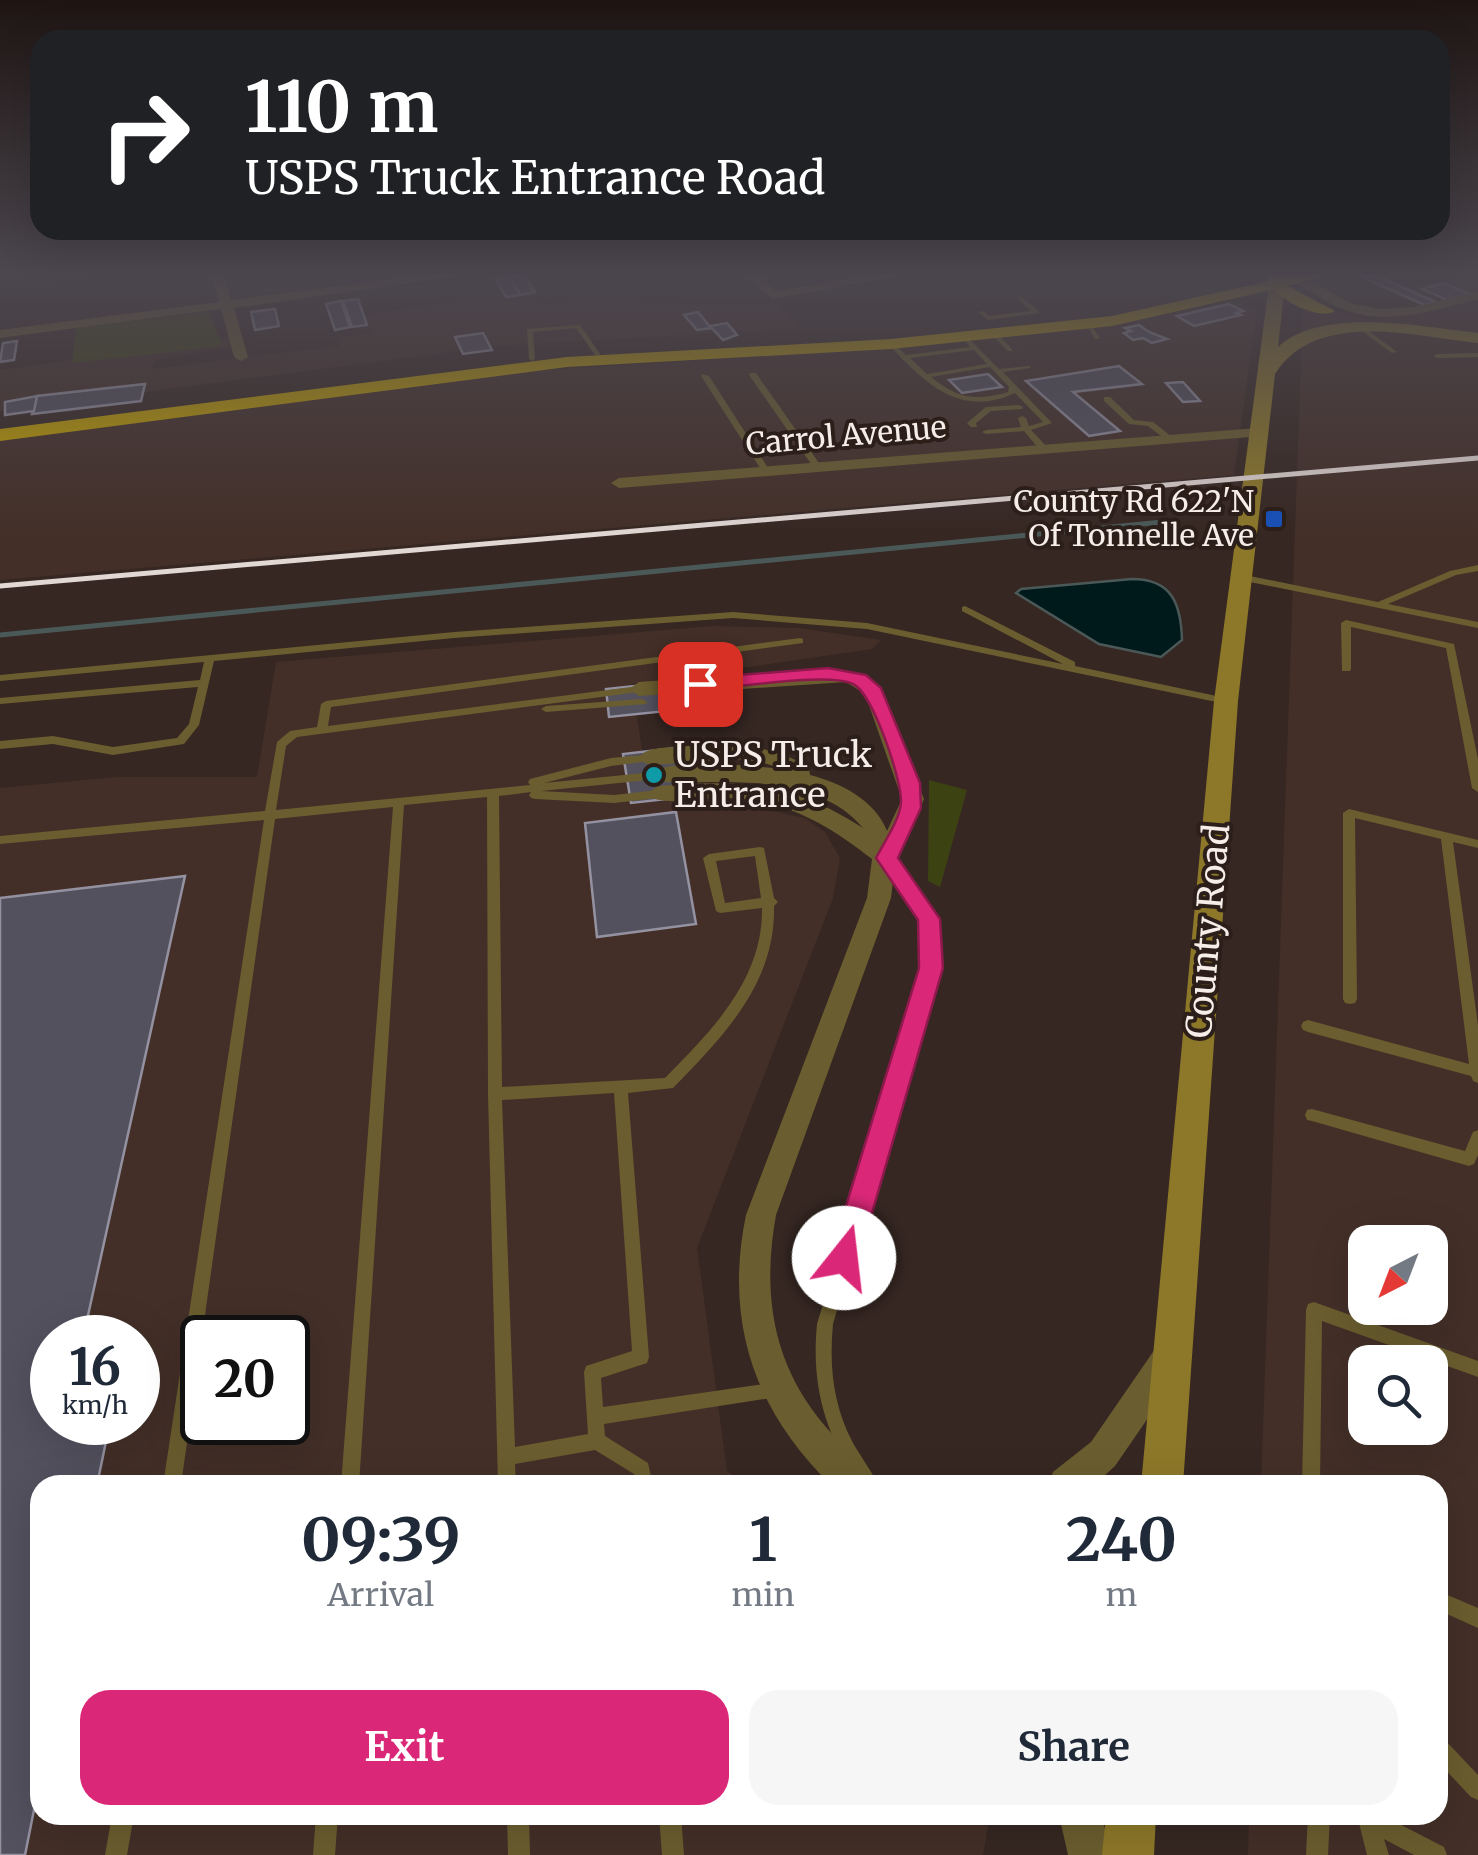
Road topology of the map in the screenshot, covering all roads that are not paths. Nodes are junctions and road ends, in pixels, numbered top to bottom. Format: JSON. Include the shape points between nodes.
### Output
{"nodes":[{"id":1,"x":506,"y":363,"type":"edge"},
{"id":2,"x":562,"y":363,"type":"edge"},
{"id":3,"x":911,"y":363,"type":"edge"},
{"id":4,"x":981,"y":363,"type":"edge"},
{"id":5,"x":1266,"y":363,"type":"edge"},
{"id":6,"x":1274,"y":363,"type":"edge"},
{"id":7,"x":995,"y":368,"type":"junction"},
{"id":8,"x":1028,"y":368,"type":"dead end"},
{"id":9,"x":753,"y":375,"type":"dead end"},
{"id":10,"x":705,"y":376,"type":"dead end"},
{"id":11,"x":926,"y":376,"type":"junction"},
{"id":12,"x":1264,"y":379,"type":"junction"},
{"id":13,"x":1013,"y":387,"type":"junction"},
{"id":14,"x":980,"y":399,"type":"junction"},
{"id":15,"x":1107,"y":399,"type":"dead end"},
{"id":16,"x":1019,"y":407,"type":"dead end"},
{"id":17,"x":997,"y":413,"type":"junction"},
{"id":18,"x":1032,"y":414,"type":"dead end"},
{"id":19,"x":977,"y":423,"type":"dead end"},
{"id":20,"x":1026,"y":429,"type":"junction"},
{"id":21,"x":989,"y":430,"type":"dead end"},
{"id":22,"x":0,"y":431,"type":"edge"},
{"id":23,"x":1258,"y":432,"type":"junction"},
{"id":24,"x":1168,"y":438,"type":"junction"},
{"id":25,"x":1044,"y":448,"type":"junction"},
{"id":26,"x":817,"y":466,"type":"junction"},
{"id":27,"x":766,"y":470,"type":"junction"},
{"id":28,"x":619,"y":483,"type":"dead end"},
{"id":29,"x":1478,"y":568,"type":"edge"},
{"id":30,"x":1240,"y":577,"type":"junction"},
{"id":31,"x":1379,"y":604,"type":"junction"},
{"id":32,"x":966,"y":609,"type":"dead end"},
{"id":33,"x":1478,"y":625,"type":"edge"},
{"id":34,"x":800,"y":641,"type":"dead end"},
{"id":35,"x":210,"y":658,"type":"junction"},
{"id":36,"x":1346,"y":669,"type":"dead end"},
{"id":37,"x":1087,"y":672,"type":"junction"},
{"id":38,"x":0,"y":678,"type":"edge"},
{"id":39,"x":204,"y":683,"type":"junction"},
{"id":40,"x":640,"y":696,"type":"joint"},
{"id":41,"x":1226,"y":700,"type":"junction"},
{"id":42,"x":0,"y":701,"type":"edge"},
{"id":43,"x":322,"y":730,"type":"junction"},
{"id":44,"x":0,"y":745,"type":"edge"},
{"id":45,"x":654,"y":776,"type":"junction"},
{"id":46,"x":1478,"y":788,"type":"edge"},
{"id":47,"x":493,"y":793,"type":"junction"},
{"id":48,"x":399,"y":802,"type":"junction"},
{"id":49,"x":270,"y":815,"type":"junction"},
{"id":50,"x":1447,"y":839,"type":"junction"},
{"id":51,"x":0,"y":840,"type":"edge"},
{"id":52,"x":1478,"y":844,"type":"edge"},
{"id":53,"x":887,"y":858,"type":"junction"},
{"id":54,"x":772,"y":902,"type":"junction"},
{"id":55,"x":1350,"y":999,"type":"dead end"},
{"id":56,"x":1308,"y":1026,"type":"dead end"},
{"id":57,"x":1478,"y":1074,"type":"edge"},
{"id":58,"x":621,"y":1086,"type":"junction"},
{"id":59,"x":495,"y":1094,"type":"junction"},
{"id":60,"x":1312,"y":1115,"type":"dead end"},
{"id":61,"x":1478,"y":1137,"type":"edge"},
{"id":62,"x":1175,"y":1349,"type":"junction"},
{"id":63,"x":1478,"y":1369,"type":"edge"},
{"id":64,"x":778,"y":1390,"type":"junction"},
{"id":65,"x":595,"y":1417,"type":"junction"},
{"id":66,"x":597,"y":1441,"type":"junction"},
{"id":67,"x":506,"y":1456,"type":"junction"},
{"id":68,"x":173,"y":1475,"type":"edge"},
{"id":69,"x":351,"y":1475,"type":"edge"},
{"id":70,"x":507,"y":1475,"type":"edge"},
{"id":71,"x":643,"y":1475,"type":"edge"},
{"id":72,"x":846,"y":1475,"type":"edge"},
{"id":73,"x":864,"y":1475,"type":"edge"},
{"id":74,"x":1078,"y":1475,"type":"edge"},
{"id":75,"x":1163,"y":1475,"type":"edge"},
{"id":76,"x":1311,"y":1475,"type":"edge"},
{"id":77,"x":1448,"y":1604,"type":"edge"},
{"id":78,"x":1478,"y":1618,"type":"edge"},
{"id":79,"x":1448,"y":1758,"type":"edge"},
{"id":80,"x":1478,"y":1790,"type":"edge"},
{"id":81,"x":121,"y":1825,"type":"edge"},
{"id":82,"x":326,"y":1825,"type":"edge"},
{"id":83,"x":518,"y":1825,"type":"edge"},
{"id":84,"x":671,"y":1825,"type":"edge"},
{"id":85,"x":1082,"y":1825,"type":"edge"},
{"id":86,"x":1130,"y":1825,"type":"edge"},
{"id":87,"x":1318,"y":1825,"type":"edge"},
{"id":88,"x":1369,"y":1825,"type":"edge"},
{"id":89,"x":1382,"y":1825,"type":"edge"},
{"id":90,"x":116,"y":1855,"type":"edge"},
{"id":91,"x":324,"y":1855,"type":"edge"},
{"id":92,"x":519,"y":1855,"type":"edge"},
{"id":93,"x":673,"y":1855,"type":"edge"},
{"id":94,"x":1090,"y":1855,"type":"edge"},
{"id":95,"x":1128,"y":1855,"type":"edge"},
{"id":96,"x":1318,"y":1855,"type":"edge"},
{"id":97,"x":1378,"y":1855,"type":"edge"},
{"id":98,"x":1436,"y":1855,"type":"edge"}],
"edges":[{"from":1,"to":22,"type":"highway"},
{"from":2,"to":22,"type":"highway"},
{"from":3,"to":11,"type":"lane"},
{"from":4,"to":7,"type":"lane"},
{"from":5,"to":12,"type":"main road","name":"County Road"},
{"from":6,"to":12,"type":"main road"},
{"from":7,"to":8,"type":"lane"},
{"from":7,"to":11,"type":"lane","via":[[960,367]]},
{"from":7,"to":13,"type":"lane"},
{"from":9,"to":26,"type":"lane"},
{"from":10,"to":27,"type":"lane"},
{"from":11,"to":14,"type":"lane","via":[[953,398]]},
{"from":12,"to":23,"type":"main road","name":"County Road"},
{"from":13,"to":14,"type":"lane","via":[[1009,394]]},
{"from":13,"to":20,"type":"lane","via":[[1048,423]]},
{"from":14,"to":17,"type":"lane"},
{"from":15,"to":24,"type":"lane","via":[[1132,422],[1150,424]]},
{"from":16,"to":17,"type":"lane"},
{"from":17,"to":19,"type":"lane"},
{"from":18,"to":20,"type":"lane"},
{"from":20,"to":20,"type":"lane","via":[[1012,421]]},
{"from":20,"to":21,"type":"lane"},
{"from":20,"to":25,"type":"lane"},
{"from":23,"to":24,"type":"street","name":"Carrol Avenue"},
{"from":23,"to":30,"type":"main road","name":"County Road"},
{"from":24,"to":25,"type":"street","name":"Carrol Avenue"},
{"from":25,"to":26,"type":"street","name":"Carrol Avenue"},
{"from":26,"to":27,"type":"street","name":"Carrol Avenue"},
{"from":27,"to":28,"type":"street","name":"Carrol Avenue"},
{"from":29,"to":31,"type":"lane"},
{"from":30,"to":31,"type":"lane"},
{"from":30,"to":41,"type":"main road","name":"County Road"},
{"from":31,"to":33,"type":"lane"},
{"from":32,"to":37,"type":"lane"},
{"from":34,"to":43,"type":"lane","via":[[326,704]]},
{"from":35,"to":37,"type":"lane","via":[[733,615],[868,626]]},
{"from":35,"to":38,"type":"lane"},
{"from":35,"to":39,"type":"lane"},
{"from":36,"to":46,"type":"lane","via":[[1346,622],[1451,646]]},
{"from":37,"to":41,"type":"lane"},
{"from":39,"to":42,"type":"lane"},
{"from":39,"to":44,"type":"lane","via":[[192,731],[169,745]]},
{"from":40,"to":43,"type":"lane"},
{"from":40,"to":53,"type":"street","via":[[838,674],[866,684],[913,799]]},
{"from":41,"to":62,"type":"main road","name":"County Road"},
{"from":43,"to":49,"type":"lane","via":[[288,737]]},
{"from":45,"to":47,"type":"lane"},
{"from":45,"to":47,"type":"lane","via":[[611,762]]},
{"from":45,"to":47,"type":"lane","via":[[614,799]]},
{"from":45,"to":53,"type":"street","via":[[783,795],[827,814]]},
{"from":45,"to":53,"type":"street","via":[[747,771],[817,784],[870,820]]},
{"from":47,"to":48,"type":"lane"},
{"from":47,"to":59,"type":"lane"},
{"from":48,"to":49,"type":"lane"},
{"from":48,"to":69,"type":"lane"},
{"from":49,"to":51,"type":"lane"},
{"from":49,"to":68,"type":"lane"},
{"from":50,"to":52,"type":"lane"},
{"from":50,"to":55,"type":"lane","via":[[1349,813]]},
{"from":50,"to":57,"type":"lane"},
{"from":53,"to":64,"type":"street","via":[[879,898],[755,1237],[750,1291]]},
{"from":53,"to":73,"type":"lane","via":[[929,919],[931,968],[825,1324],[826,1399]]},
{"from":54,"to":54,"type":"lane","via":[[760,851],[710,858],[720,908],[750,898]]},
{"from":54,"to":58,"type":"lane","via":[[754,984],[724,1028],[668,1084]]},
{"from":56,"to":57,"type":"lane"},
{"from":58,"to":59,"type":"lane"},
{"from":58,"to":65,"type":"lane","via":[[641,1357],[592,1372]]},
{"from":59,"to":67,"type":"lane"},
{"from":60,"to":61,"type":"lane","via":[[1469,1158]]},
{"from":62,"to":74,"type":"street","via":[[1103,1454]]},
{"from":62,"to":75,"type":"main road","name":"County Road"},
{"from":63,"to":76,"type":"lane","via":[[1314,1310]]},
{"from":64,"to":65,"type":"lane"},
{"from":64,"to":72,"type":"street","via":[[802,1430]]},
{"from":65,"to":66,"type":"lane"},
{"from":66,"to":67,"type":"lane"},
{"from":66,"to":71,"type":"lane"},
{"from":67,"to":70,"type":"lane"},
{"from":77,"to":78,"type":"lane"},
{"from":79,"to":80,"type":"lane"},
{"from":81,"to":90,"type":"lane"},
{"from":82,"to":91,"type":"lane"},
{"from":83,"to":92,"type":"lane"},
{"from":84,"to":93,"type":"lane"},
{"from":85,"to":94,"type":"street"},
{"from":86,"to":95,"type":"main road"},
{"from":87,"to":96,"type":"lane"},
{"from":88,"to":97,"type":"lane"},
{"from":89,"to":98,"type":"lane"}]}
